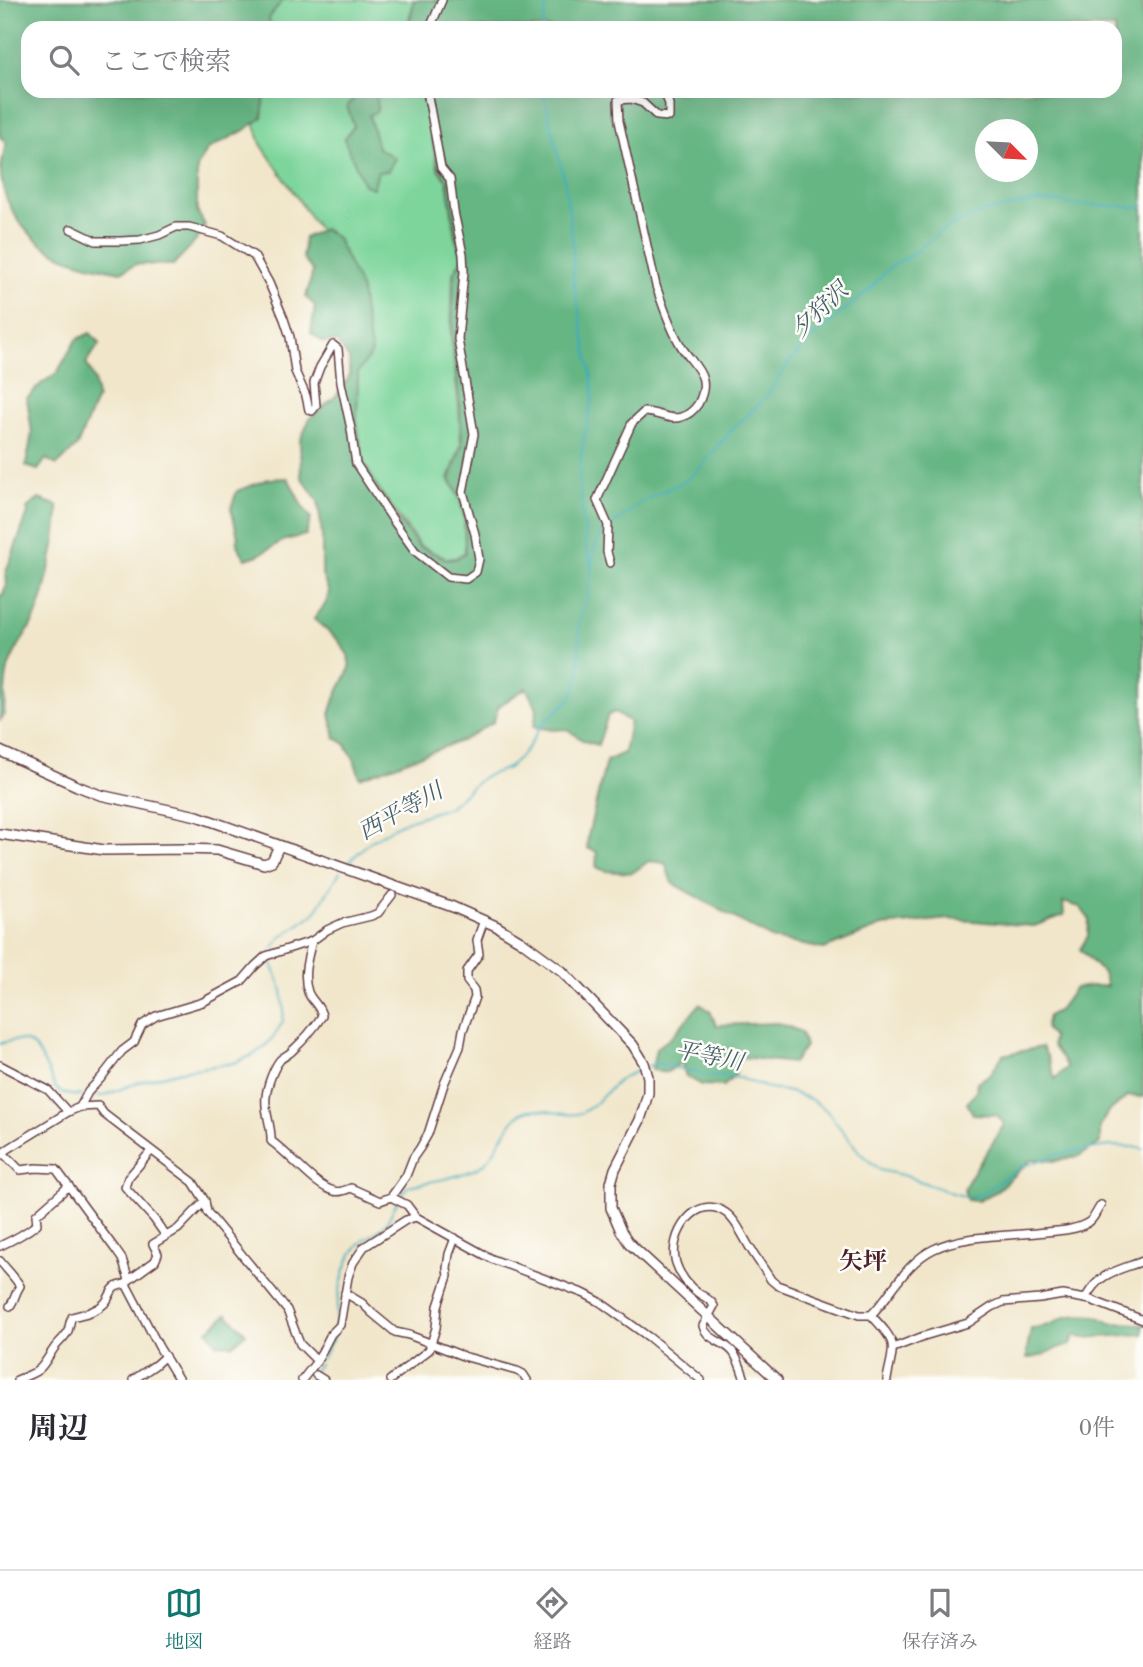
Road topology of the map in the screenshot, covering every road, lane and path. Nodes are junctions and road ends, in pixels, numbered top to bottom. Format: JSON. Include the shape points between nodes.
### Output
{"nodes":[{"id":1,"x":442,"y":0,"type":"edge"},
{"id":2,"x":433,"y":21,"type":"edge"},
{"id":3,"x":428,"y":98,"type":"edge"},
{"id":4,"x":667,"y":98,"type":"edge"},
{"id":5,"x":71,"y":229,"type":"dead end"},
{"id":6,"x":610,"y":563,"type":"dead end"},
{"id":7,"x":0,"y":751,"type":"edge"},
{"id":8,"x":0,"y":834,"type":"edge"},
{"id":9,"x":279,"y":846,"type":"junction"},
{"id":10,"x":392,"y":895,"type":"dead end"},
{"id":11,"x":484,"y":920,"type":"junction"},
{"id":12,"x":312,"y":941,"type":"junction"},
{"id":13,"x":0,"y":1065,"type":"edge"},
{"id":14,"x":82,"y":1104,"type":"junction"},
{"id":15,"x":68,"y":1112,"type":"junction"},
{"id":16,"x":151,"y":1151,"type":"junction"},
{"id":17,"x":1,"y":1154,"type":"edge"},
{"id":18,"x":69,"y":1186,"type":"junction"},
{"id":19,"x":392,"y":1198,"type":"junction"},
{"id":20,"x":205,"y":1201,"type":"junction"},
{"id":21,"x":1101,"y":1205,"type":"dead end"},
{"id":22,"x":415,"y":1217,"type":"junction"},
{"id":23,"x":166,"y":1236,"type":"junction"},
{"id":24,"x":455,"y":1238,"type":"junction"},
{"id":25,"x":0,"y":1246,"type":"edge"},
{"id":26,"x":0,"y":1261,"type":"edge"},
{"id":27,"x":1143,"y":1261,"type":"edge"},
{"id":28,"x":127,"y":1282,"type":"junction"},
{"id":29,"x":345,"y":1293,"type":"junction"},
{"id":30,"x":1084,"y":1299,"type":"junction"},
{"id":31,"x":10,"y":1306,"type":"dead end"},
{"id":32,"x":871,"y":1315,"type":"junction"},
{"id":33,"x":708,"y":1317,"type":"junction"},
{"id":34,"x":1143,"y":1320,"type":"edge"},
{"id":35,"x":430,"y":1343,"type":"junction"},
{"id":36,"x":893,"y":1348,"type":"junction"},
{"id":37,"x":165,"y":1356,"type":"junction"},
{"id":38,"x":317,"y":1362,"type":"junction"},
{"id":39,"x":316,"y":1375,"type":"dead end"},
{"id":40,"x":39,"y":1376,"type":"edge"},
{"id":41,"x":17,"y":1380,"type":"edge"},
{"id":42,"x":133,"y":1380,"type":"edge"},
{"id":43,"x":179,"y":1380,"type":"edge"},
{"id":44,"x":302,"y":1380,"type":"edge"},
{"id":45,"x":324,"y":1380,"type":"edge"},
{"id":46,"x":390,"y":1380,"type":"edge"},
{"id":47,"x":527,"y":1380,"type":"edge"},
{"id":48,"x":701,"y":1380,"type":"edge"},
{"id":49,"x":745,"y":1380,"type":"edge"},
{"id":50,"x":777,"y":1380,"type":"edge"},
{"id":51,"x":887,"y":1380,"type":"edge"}],
"edges":[{"from":1,"to":2,"type":"street"},
{"from":3,"to":5,"type":"street","via":[[441,168],[450,179],[463,254],[458,339],[474,434],[463,492],[479,559],[476,572],[466,579],[448,578],[415,551],[356,464],[338,349],[333,345],[314,383],[316,406],[309,410],[284,319],[254,256],[222,236],[188,227],[140,240],[113,241],[96,241]]},
{"from":4,"to":6,"type":"street","via":[[668,117],[657,116],[643,103],[618,100],[619,121],[656,286],[704,386],[690,413],[671,418],[644,412],[632,423],[597,500],[608,525]]},
{"from":7,"to":9,"type":"street","via":[[100,795],[197,816]]},
{"from":8,"to":9,"type":"street","via":[[104,850],[217,850],[264,864],[272,861]]},
{"from":9,"to":11,"type":"street"},
{"from":10,"to":12,"type":"street","via":[[378,913],[342,923]]},
{"from":11,"to":19,"type":"street","via":[[477,940],[480,954],[467,971],[475,998],[460,1047],[428,1134]]},
{"from":11,"to":33,"type":"street","via":[[562,971],[633,1045],[644,1063],[648,1093],[615,1169],[611,1208],[629,1243]]},
{"from":12,"to":14,"type":"street","via":[[267,956],[242,981],[203,1002],[142,1025],[134,1042]]},
{"from":12,"to":19,"type":"street","via":[[306,970],[308,993],[322,1016],[272,1074],[266,1097],[271,1141],[333,1191],[351,1188],[380,1201]]},
{"from":13,"to":15,"type":"street","via":[[48,1090]]},
{"from":14,"to":15,"type":"street"},
{"from":14,"to":16,"type":"street","via":[[98,1106]]},
{"from":15,"to":17,"type":"street"},
{"from":16,"to":20,"type":"street","via":[[193,1182]]},
{"from":16,"to":23,"type":"street","via":[[125,1187]]},
{"from":17,"to":18,"type":"street","via":[[20,1170],[56,1169]]},
{"from":18,"to":25,"type":"street","via":[[36,1215],[37,1224]]},
{"from":18,"to":28,"type":"street","via":[[115,1249]]},
{"from":19,"to":22,"type":"street","via":[[407,1205]]},
{"from":20,"to":23,"type":"street"},
{"from":20,"to":38,"type":"street","via":[[207,1212],[287,1310],[300,1344]]},
{"from":21,"to":32,"type":"street","via":[[1090,1222],[1060,1231],[973,1239],[933,1249],[919,1258]]},
{"from":22,"to":24,"type":"street"},
{"from":22,"to":29,"type":"street","via":[[364,1247],[353,1263]]},
{"from":23,"to":28,"type":"street","via":[[153,1244],[158,1254],[155,1261]]},
{"from":24,"to":35,"type":"street"},
{"from":24,"to":48,"type":"street","via":[[492,1259],[600,1302]]},
{"from":26,"to":31,"type":"street","via":[[20,1286]]},
{"from":27,"to":30,"type":"street","via":[[1108,1272]]},
{"from":28,"to":37,"type":"street"},
{"from":28,"to":40,"type":"street","via":[[111,1290],[104,1303],[89,1313],[72,1317]]},
{"from":29,"to":35,"type":"street","via":[[395,1332]]},
{"from":29,"to":38,"type":"street","via":[[339,1326]]},
{"from":30,"to":34,"type":"street"},
{"from":30,"to":36,"type":"street","via":[[1063,1295],[1003,1302],[968,1323]]},
{"from":32,"to":33,"type":"street","via":[[859,1315],[777,1285],[727,1213],[701,1208],[687,1218],[674,1243],[674,1259],[686,1282],[715,1306]]},
{"from":32,"to":36,"type":"street"},
{"from":33,"to":49,"type":"street","via":[[703,1329],[730,1348]]},
{"from":33,"to":50,"type":"street"},
{"from":35,"to":46,"type":"street","via":[[429,1350]]},
{"from":35,"to":47,"type":"street","via":[[517,1371]]},
{"from":36,"to":51,"type":"street"},
{"from":37,"to":42,"type":"street"},
{"from":37,"to":43,"type":"street"},
{"from":38,"to":44,"type":"street"},
{"from":39,"to":45,"type":"street"},
{"from":40,"to":41,"type":"street"}]}
